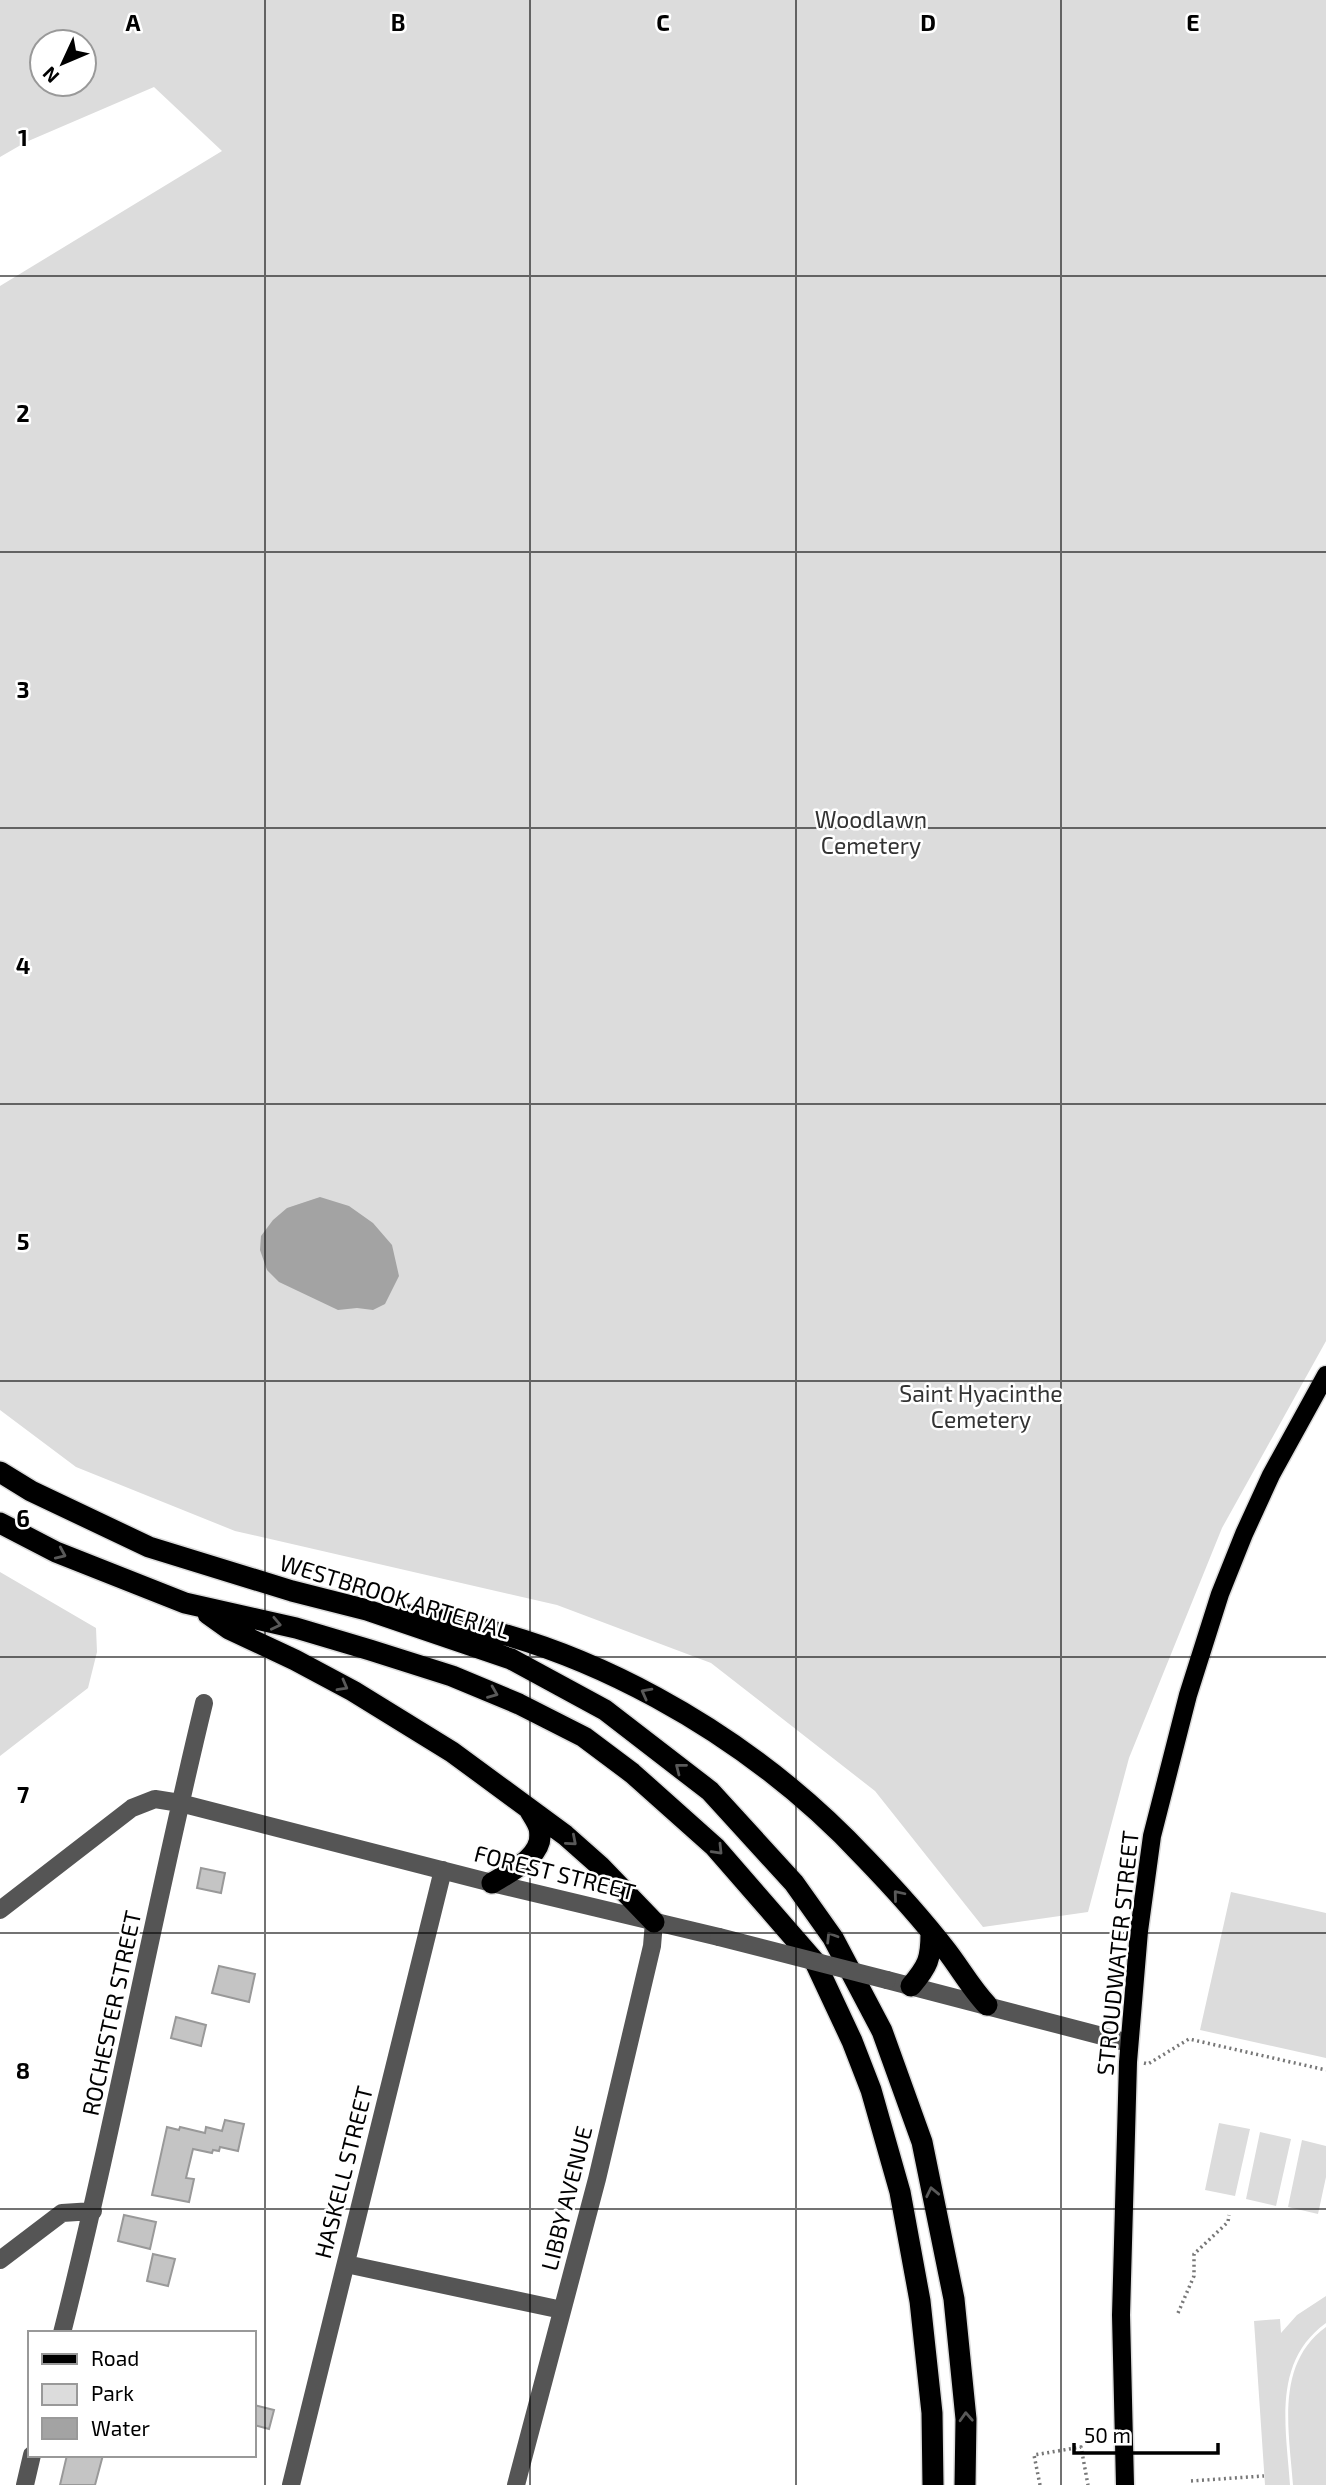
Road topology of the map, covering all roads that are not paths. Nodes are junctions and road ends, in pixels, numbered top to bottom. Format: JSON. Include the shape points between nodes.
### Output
{"nodes":[{"id":1,"x":1326,"y":1375,"type":"edge"},
{"id":2,"x":0,"y":1472,"type":"edge"},
{"id":3,"x":0,"y":1523,"type":"edge"},
{"id":4,"x":198,"y":1607,"type":"junction"},
{"id":5,"x":366,"y":1610,"type":"junction"},
{"id":6,"x":204,"y":1703,"type":"dead end"},
{"id":7,"x":180,"y":1803,"type":"junction"},
{"id":8,"x":528,"y":1807,"type":"junction"},
{"id":9,"x":443,"y":1870,"type":"junction"},
{"id":10,"x":492,"y":1883,"type":"junction"},
{"id":11,"x":0,"y":1910,"type":"edge"},
{"id":12,"x":654,"y":1922,"type":"junction"},
{"id":13,"x":930,"y":1933,"type":"junction"},
{"id":14,"x":911,"y":1986,"type":"junction"},
{"id":15,"x":987,"y":2005,"type":"junction"},
{"id":16,"x":1129,"y":2043,"type":"junction"},
{"id":17,"x":93,"y":2211,"type":"junction"},
{"id":18,"x":0,"y":2260,"type":"edge"},
{"id":19,"x":345,"y":2263,"type":"junction"},
{"id":20,"x":562,"y":2310,"type":"junction"},
{"id":21,"x":63,"y":2331,"type":"edge"},
{"id":22,"x":31,"y":2457,"type":"edge"},
{"id":23,"x":24,"y":2485,"type":"edge"},
{"id":24,"x":291,"y":2485,"type":"edge"},
{"id":25,"x":516,"y":2485,"type":"edge"},
{"id":26,"x":933,"y":2485,"type":"edge"},
{"id":27,"x":965,"y":2485,"type":"edge"},
{"id":28,"x":1125,"y":2485,"type":"edge"}],
"edges":[{"from":1,"to":16,"type":"main road","name":"STROUDWATER STREET","via":[[1244,1534],[1188,1695],[1152,1836]]},
{"from":2,"to":5,"type":"highway","name":"WESTBROOK ARTERIAL","via":[[149,1547]]},
{"from":3,"to":4,"type":"highway","one_way":true,"via":[[56,1552]]},
{"from":4,"to":8,"type":"highway","one_way":true,"via":[[229,1629],[295,1660],[413,1727]]},
{"from":4,"to":26,"type":"highway","one_way":true,"via":[[296,1628],[452,1676],[584,1737],[715,1847],[815,1962],[871,2090],[903,2206],[920,2301],[932,2413]]},
{"from":13,"to":5,"type":"highway","one_way":true,"via":[[830,1823],[760,1765],[683,1714],[601,1671],[538,1646],[450,1620]]},
{"from":27,"to":5,"type":"highway","name":"WESTBROOK ARTERIAL","one_way":true,"via":[[967,2419],[954,2299],[922,2142],[882,2031],[833,1938],[794,1883],[710,1791],[605,1710],[511,1659]]},
{"from":6,"to":7,"type":"street","name":"ROCHESTER STREET"},
{"from":7,"to":9,"type":"street","name":"FOREST STREET"},
{"from":7,"to":11,"type":"street","name":"FOREST STREET","via":[[155,1799],[132,1808]]},
{"from":7,"to":17,"type":"street","name":"ROCHESTER STREET"},
{"from":8,"to":10,"type":"highway","via":[[539,1827],[537,1848]]},
{"from":8,"to":12,"type":"highway","one_way":true,"via":[[600,1866]]},
{"from":9,"to":10,"type":"street","name":"FOREST STREET"},
{"from":9,"to":19,"type":"street","name":"HASKELL STREET"},
{"from":10,"to":12,"type":"street","name":"FOREST STREET"},
{"from":12,"to":14,"type":"street","name":"FOREST STREET","bridge":true},
{"from":12,"to":20,"type":"street","name":"LIBBY AVENUE","via":[[597,2179]]},
{"from":13,"to":14,"type":"highway","via":[[931,1955]]},
{"from":13,"to":15,"type":"highway"},
{"from":14,"to":15,"type":"street","name":"FOREST STREET"},
{"from":15,"to":16,"type":"street","name":"FOREST STREET"},
{"from":16,"to":28,"type":"main road","name":"STROUDWATER STREET","via":[[1121,2315]]},
{"from":17,"to":18,"type":"street","via":[[62,2213]]},
{"from":17,"to":21,"type":"street","name":"ROCHESTER STREET"},
{"from":19,"to":20,"type":"street"},
{"from":19,"to":24,"type":"street","name":"HASKELL STREET"},
{"from":20,"to":25,"type":"street","name":"LIBBY AVENUE"},
{"from":22,"to":23,"type":"street"}]}
